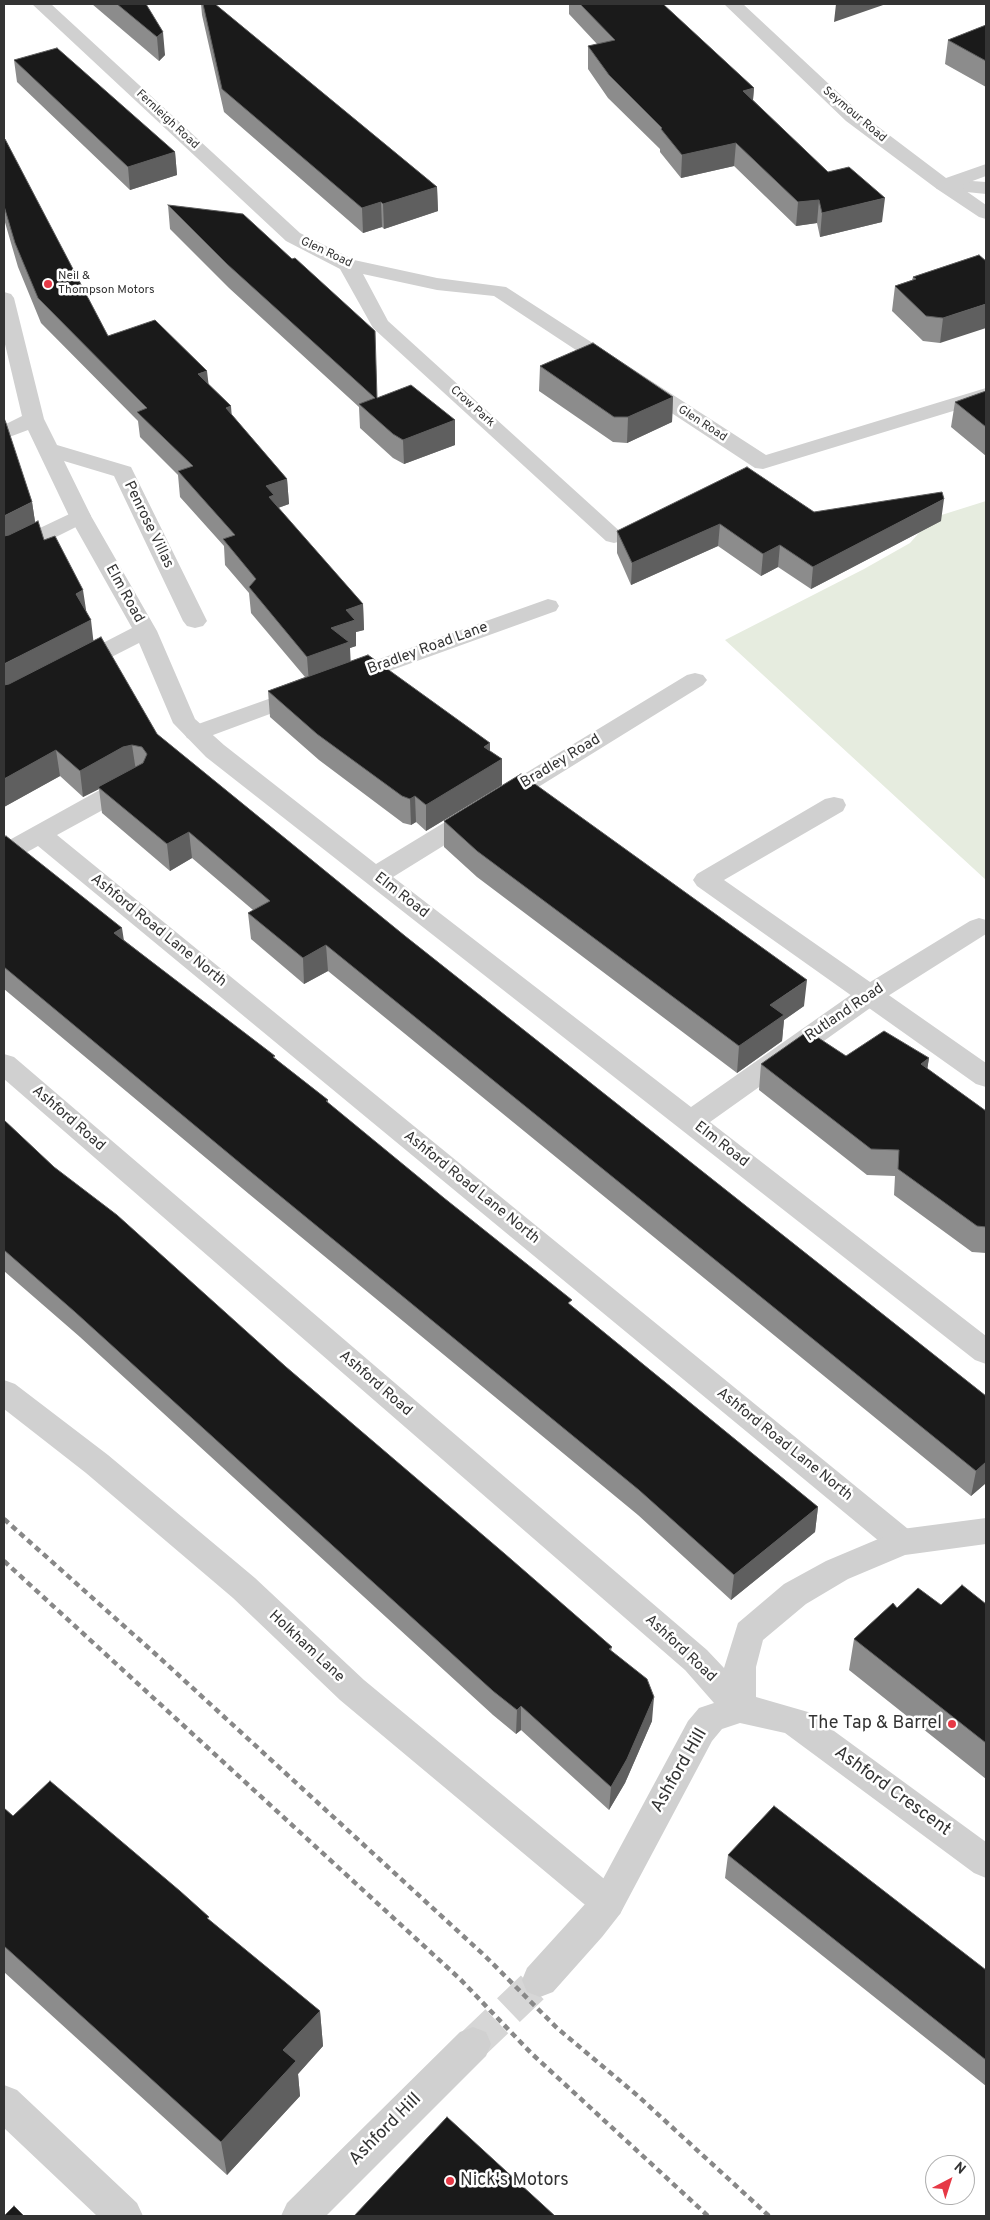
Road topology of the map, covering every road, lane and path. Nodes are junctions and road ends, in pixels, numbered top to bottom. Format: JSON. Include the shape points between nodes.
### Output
{"nodes":[{"id":1,"x":41,"y":4,"type":"edge"},
{"id":2,"x":733,"y":4,"type":"edge"},
{"id":3,"x":986,"y":170,"type":"edge"},
{"id":4,"x":944,"y":185,"type":"junction"},
{"id":5,"x":986,"y":188,"type":"edge"},
{"id":6,"x":986,"y":213,"type":"edge"},
{"id":7,"x":293,"y":237,"type":"joint"},
{"id":8,"x":348,"y":265,"type":"junction"},
{"id":9,"x":5,"y":307,"type":"edge"},
{"id":10,"x":986,"y":394,"type":"edge"},
{"id":11,"x":33,"y":419,"type":"junction"},
{"id":12,"x":4,"y":433,"type":"edge"},
{"id":13,"x":48,"y":450,"type":"junction"},
{"id":14,"x":80,"y":516,"type":"junction"},
{"id":15,"x":614,"y":536,"type":"dead end"},
{"id":16,"x":4,"y":554,"type":"edge"},
{"id":17,"x":548,"y":606,"type":"dead end"},
{"id":18,"x":195,"y":621,"type":"dead end"},
{"id":19,"x":145,"y":631,"type":"junction"},
{"id":20,"x":57,"y":676,"type":"edge"},
{"id":21,"x":696,"y":680,"type":"dead end"},
{"id":22,"x":196,"y":733,"type":"junction"},
{"id":23,"x":136,"y":781,"type":"edge"},
{"id":24,"x":834,"y":805,"type":"dead end"},
{"id":25,"x":40,"y":834,"type":"junction"},
{"id":26,"x":4,"y":854,"type":"edge"},
{"id":27,"x":375,"y":876,"type":"junction"},
{"id":28,"x":979,"y":927,"type":"dead end"},
{"id":29,"x":871,"y":994,"type":"junction"},
{"id":30,"x":4,"y":1064,"type":"edge"},
{"id":31,"x":986,"y":1077,"type":"edge"},
{"id":32,"x":690,"y":1121,"type":"junction"},
{"id":33,"x":986,"y":1352,"type":"edge"},
{"id":34,"x":4,"y":1392,"type":"edge"},
{"id":35,"x":986,"y":1531,"type":"edge"},
{"id":36,"x":902,"y":1542,"type":"junction"},
{"id":37,"x":740,"y":1709,"type":"junction"},
{"id":38,"x":986,"y":1862,"type":"edge"},
{"id":39,"x":608,"y":1903,"type":"junction"},
{"id":40,"x":540,"y":1980,"type":"tunnel mouth"},
{"id":41,"x":473,"y":2044,"type":"tunnel mouth"},
{"id":42,"x":4,"y":2103,"type":"edge"},
{"id":43,"x":124,"y":2216,"type":"edge"},
{"id":44,"x":300,"y":2216,"type":"edge"}],
"edges":[{"from":1,"to":7,"type":"street","name":"Fernleigh Road"},
{"from":2,"to":4,"type":"street","name":"Seymour Road","via":[[853,117]]},
{"from":3,"to":4,"type":"street"},
{"from":4,"to":5,"type":"street"},
{"from":4,"to":6,"type":"street","name":"Seymour Road"},
{"from":7,"to":8,"type":"street","name":"Glen Road"},
{"from":8,"to":10,"type":"street","name":"Glen Road","via":[[437,284],[499,291],[763,464]]},
{"from":8,"to":15,"type":"street","name":"Crow Park","via":[[380,324]]},
{"from":9,"to":11,"type":"street","name":"Elm Road"},
{"from":11,"to":12,"type":"street"},
{"from":11,"to":13,"type":"street","name":"Elm Road"},
{"from":13,"to":14,"type":"street","name":"Elm Road"},
{"from":13,"to":18,"type":"street","name":"Penrose Villas","via":[[123,472]]},
{"from":14,"to":16,"type":"street"},
{"from":14,"to":19,"type":"street","name":"Elm Road"},
{"from":17,"to":22,"type":"street","name":"Bradley Road Lane"},
{"from":19,"to":20,"type":"street"},
{"from":19,"to":22,"type":"street","name":"Elm Road","via":[[185,722]]},
{"from":21,"to":27,"type":"street","name":"Bradley Road"},
{"from":22,"to":27,"type":"street","name":"Elm Road"},
{"from":23,"to":25,"type":"street"},
{"from":24,"to":29,"type":"street","via":[[706,880]]},
{"from":25,"to":26,"type":"street"},
{"from":25,"to":36,"type":"street","name":"Ashford Road Lane North"},
{"from":27,"to":32,"type":"street","name":"Elm Road"},
{"from":28,"to":29,"type":"street","name":"Rutland Road"},
{"from":29,"to":31,"type":"street"},
{"from":29,"to":32,"type":"street","name":"Rutland Road"},
{"from":30,"to":37,"type":"street","name":"Ashford Road","via":[[696,1660]]},
{"from":32,"to":33,"type":"street","name":"Elm Road"},
{"from":34,"to":39,"type":"street","name":"Holkham Lane","via":[[97,1464],[244,1588],[352,1690]]},
{"from":35,"to":36,"type":"street"},
{"from":36,"to":37,"type":"street","via":[[837,1570],[795,1594],[749,1633],[740,1668]]},
{"from":37,"to":38,"type":"street","name":"Ashford Crescent","via":[[796,1722]]},
{"from":37,"to":39,"type":"street","name":"Ashford Hill","via":[[712,1718],[700,1731]]},
{"from":39,"to":40,"type":"street","name":"Ashford Hill"},
{"from":41,"to":44,"type":"street","name":"Ashford Hill"},
{"from":42,"to":43,"type":"street"}]}
